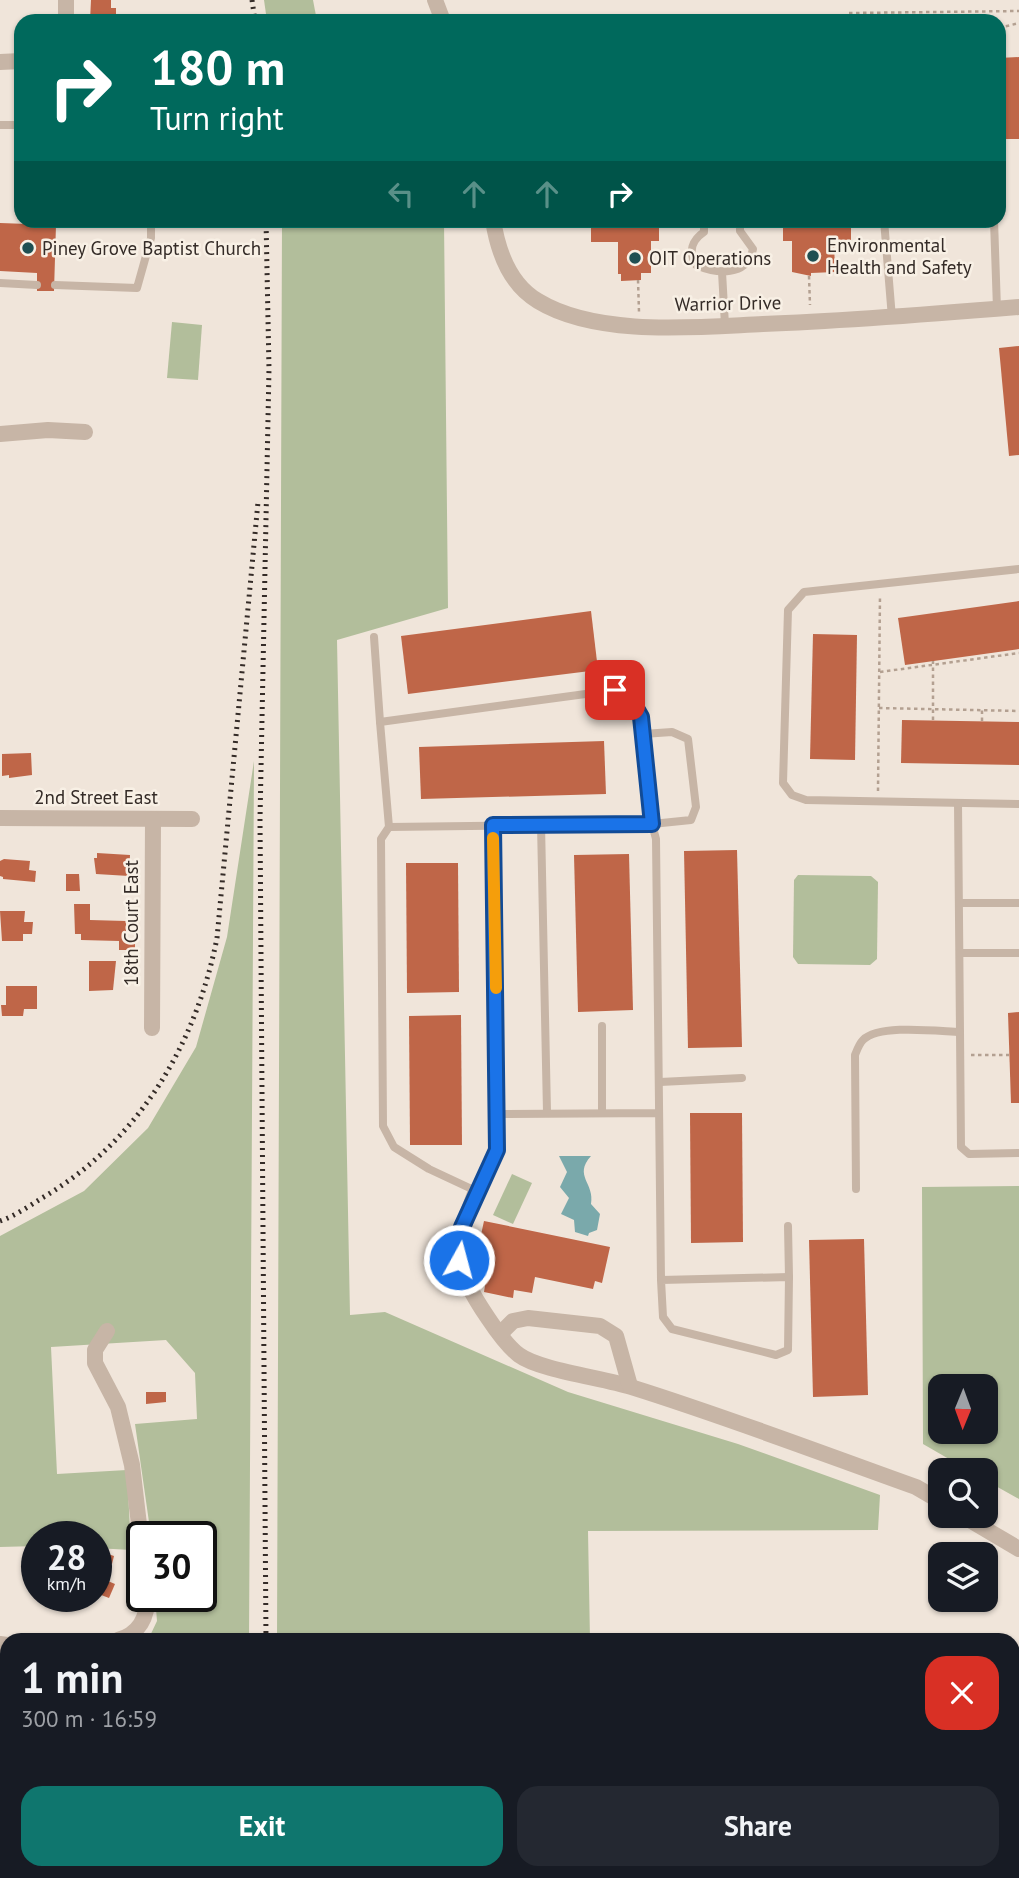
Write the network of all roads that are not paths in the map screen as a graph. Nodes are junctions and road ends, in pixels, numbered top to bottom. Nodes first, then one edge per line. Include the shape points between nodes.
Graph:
1 (151, 228) edge
2 (494, 228) edge
3 (704, 228) edge
4 (740, 228) edge
5 (885, 228) edge
6 (994, 228) edge
7 (722, 271) junction
8 (0, 283) edge
9 (37, 285) dead end
10 (55, 285) dead end
11 (1019, 307) edge
12 (997, 309) junction
13 (892, 318) junction
14 (725, 326) junction
15 (85, 432) dead end
16 (0, 434) edge
17 (1019, 569) edge
18 (374, 637) dead end
19 (380, 722) junction
20 (643, 734) junction
21 (958, 803) junction
22 (1019, 804) edge
23 (0, 818) edge
24 (153, 819) junction
25 (192, 819) dead end
26 (541, 824) junction
27 (652, 824) junction
28 (493, 825) junction
29 (389, 827) junction
30 (960, 903) junction
31 (1019, 903) edge
32 (960, 953) junction
33 (1019, 953) edge
34 (602, 1026) dead end
35 (152, 1028) dead end
36 (960, 1032) junction
37 (742, 1077) dead end
38 (660, 1082) junction
39 (547, 1112) junction
40 (603, 1112) junction
41 (659, 1113) junction
42 (498, 1114) junction
43 (1019, 1153) edge
44 (856, 1188) dead end
45 (477, 1191) junction
46 (788, 1226) dead end
47 (789, 1278) junction
48 (661, 1280) junction
49 (107, 1331) dead end
50 (500, 1334) junction
51 (629, 1387) junction
52 (928, 1494) edge
53 (139, 1521) edge
54 (983, 1528) edge
55 (1019, 1549) edge
56 (144, 1612) edge
57 (130, 1633) edge

1 - 10 lane via 136,288
2 - 14 street, Warrior Drive via 499,252 519,286 535,300 572,317 612,324
3 - 7 lane via 696,237 691,257 696,265
4 - 7 lane via 753,249 751,258 738,270
5 - 13 lane
6 - 12 lane
7 - 14 lane
8 - 9 lane
11 - 12 street, Warrior Drive
12 - 13 street, Warrior Drive
13 - 14 street, Warrior Drive
15 - 16 street
17 - 21 lane via 804,592 788,610 783,783 792,795 806,800
18 - 19 lane
19 - 20 lane via 615,690 627,693 641,717
19 - 29 lane
20 - 27 lane
20 - 27 lane via 672,732 688,739 696,807 691,820
21 - 22 lane
21 - 30 lane
23 - 24 street, 2nd Street East
24 - 25 street, 2nd Street East
24 - 35 street, 18th Court East
26 - 27 lane
26 - 28 lane
26 - 39 lane
27 - 38 lane via 656,839
28 - 29 lane
28 - 42 lane
29 - 45 lane via 381,839 383,1126 394,1147
30 - 31 lane
30 - 32 lane
32 - 33 lane
32 - 36 lane
34 - 40 lane
36 - 43 lane via 961,1147 969,1154
36 - 44 lane via 886,1031 861,1041 855,1055
37 - 38 lane
38 - 41 lane
39 - 40 lane
39 - 42 lane
40 - 41 lane
41 - 48 lane
42 - 45 lane via 497,1150
45 - 50 street via 462,1227 459,1260 469,1291
46 - 47 lane
47 - 48 lane
47 - 48 lane via 788,1350 776,1355 672,1329 663,1317
49 - 53 street via 95,1350 95,1363 118,1407
50 - 51 street via 519,1356
50 - 51 street via 513,1321 528,1318 600,1326 616,1336
51 - 52 street
54 - 55 street
56 - 57 street via 142,1624

